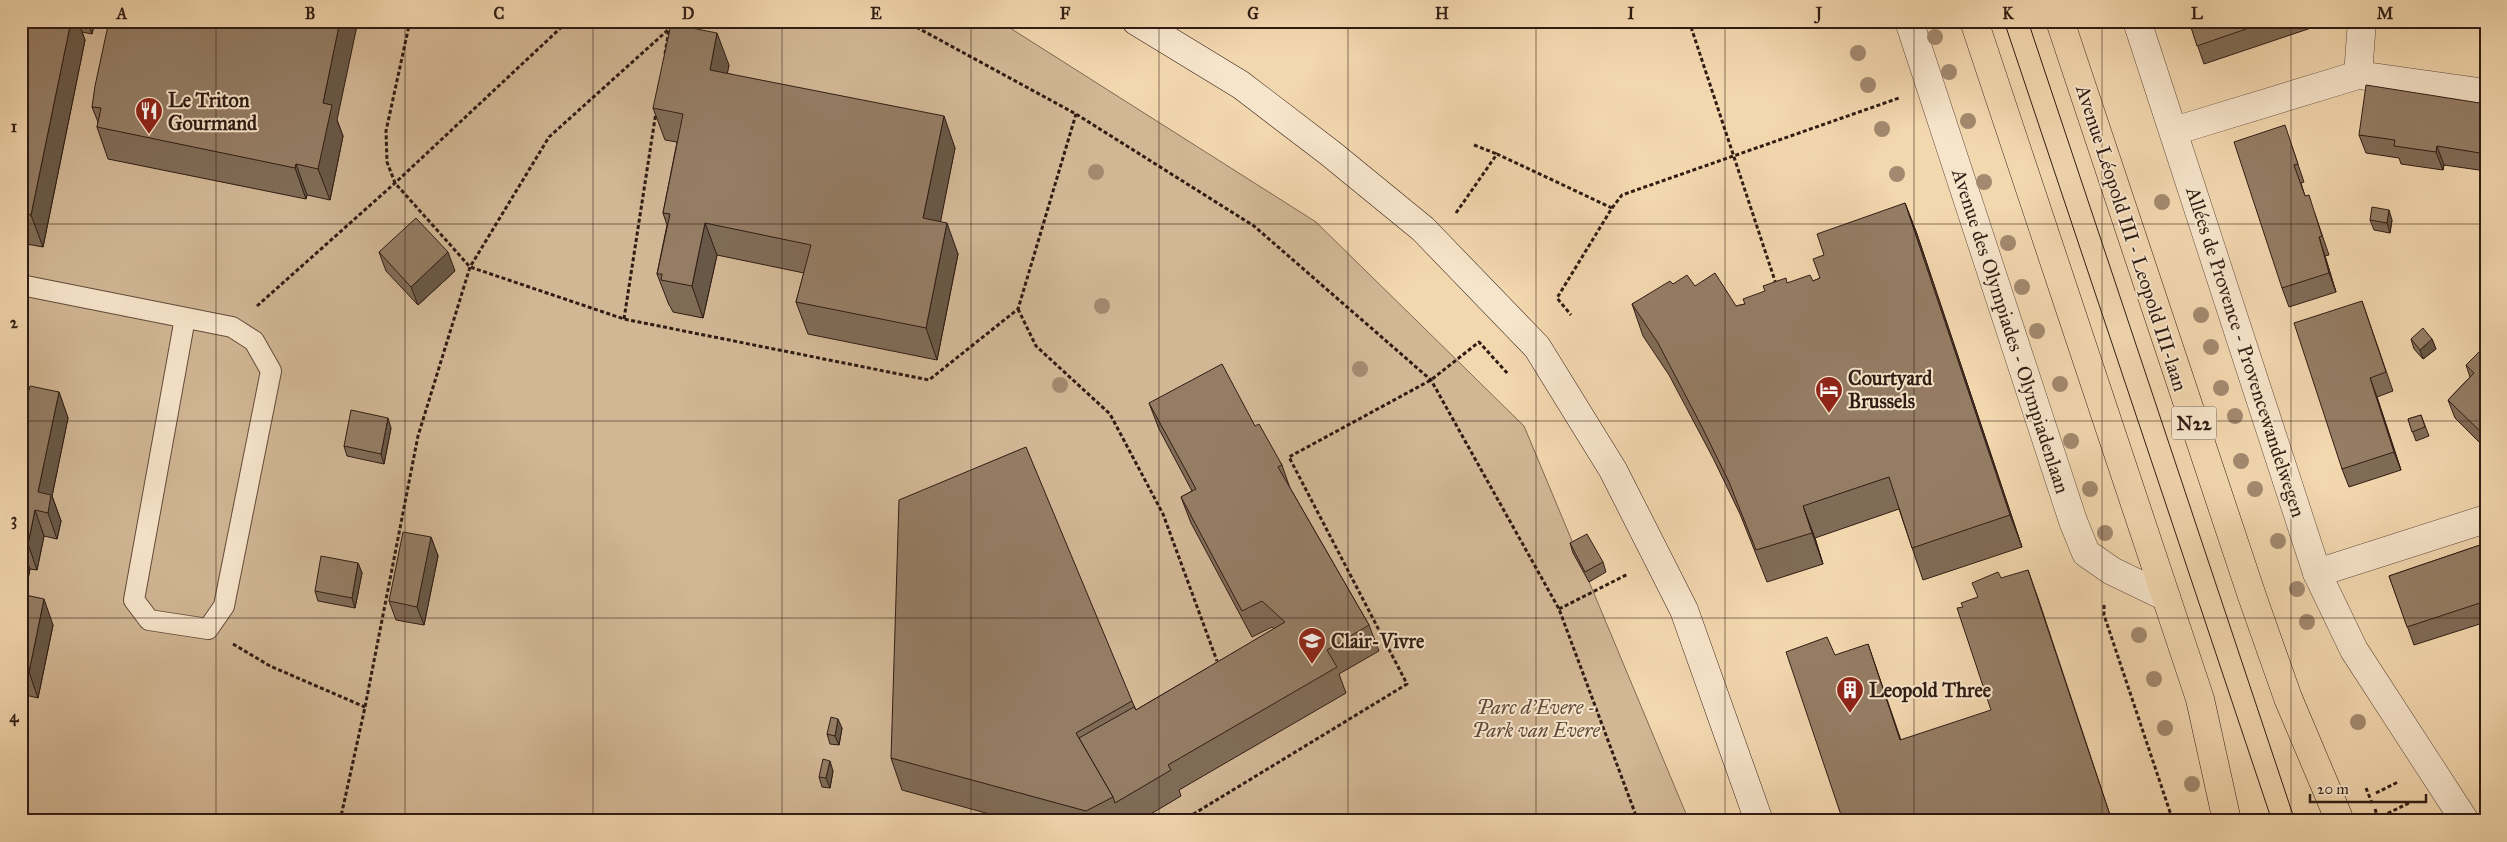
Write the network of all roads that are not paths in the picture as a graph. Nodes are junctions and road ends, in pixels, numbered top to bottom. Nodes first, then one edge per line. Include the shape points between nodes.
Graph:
1 (1136, 21) edge
2 (1909, 21) edge
3 (1974, 21) edge
4 (2060, 21) edge
5 (2138, 21) edge
6 (2362, 21) edge
7 (2358, 76) junction
8 (2486, 92) edge
9 (2174, 131) junction
10 (21, 285) edge
11 (185, 318) junction
12 (2486, 519) edge
13 (2317, 573) junction
14 (2166, 597) junction
15 (1759, 821) edge
16 (2227, 821) edge
17 (2340, 821) edge
18 (2465, 821) edge

1 - 15 street via 1241,85 1330,153 1436,242 1537,347 1613,470 1684,610
2 - 14 street, Avenue des Olympiades - Olympiadenlaan via 2086,553 2112,571
3 - 14 main road
4 - 17 main road, Avenue Léopold III - Leopold III-laan / N22 via 2252,596 2288,698
5 - 9 street, Allées de Provence - Provencewandelwegen
6 - 7 street
7 - 8 street
7 - 9 street
9 - 13 street, Allées de Provence - Provencewandelwegen
10 - 11 lane
11 - 11 lane via 134,600 149,620 208,629 224,606 271,371 254,341 232,327
12 - 13 street
13 - 18 street, Allées de Provence - Provencewandelwegen via 2354,650
14 - 16 main road via 2200,699

